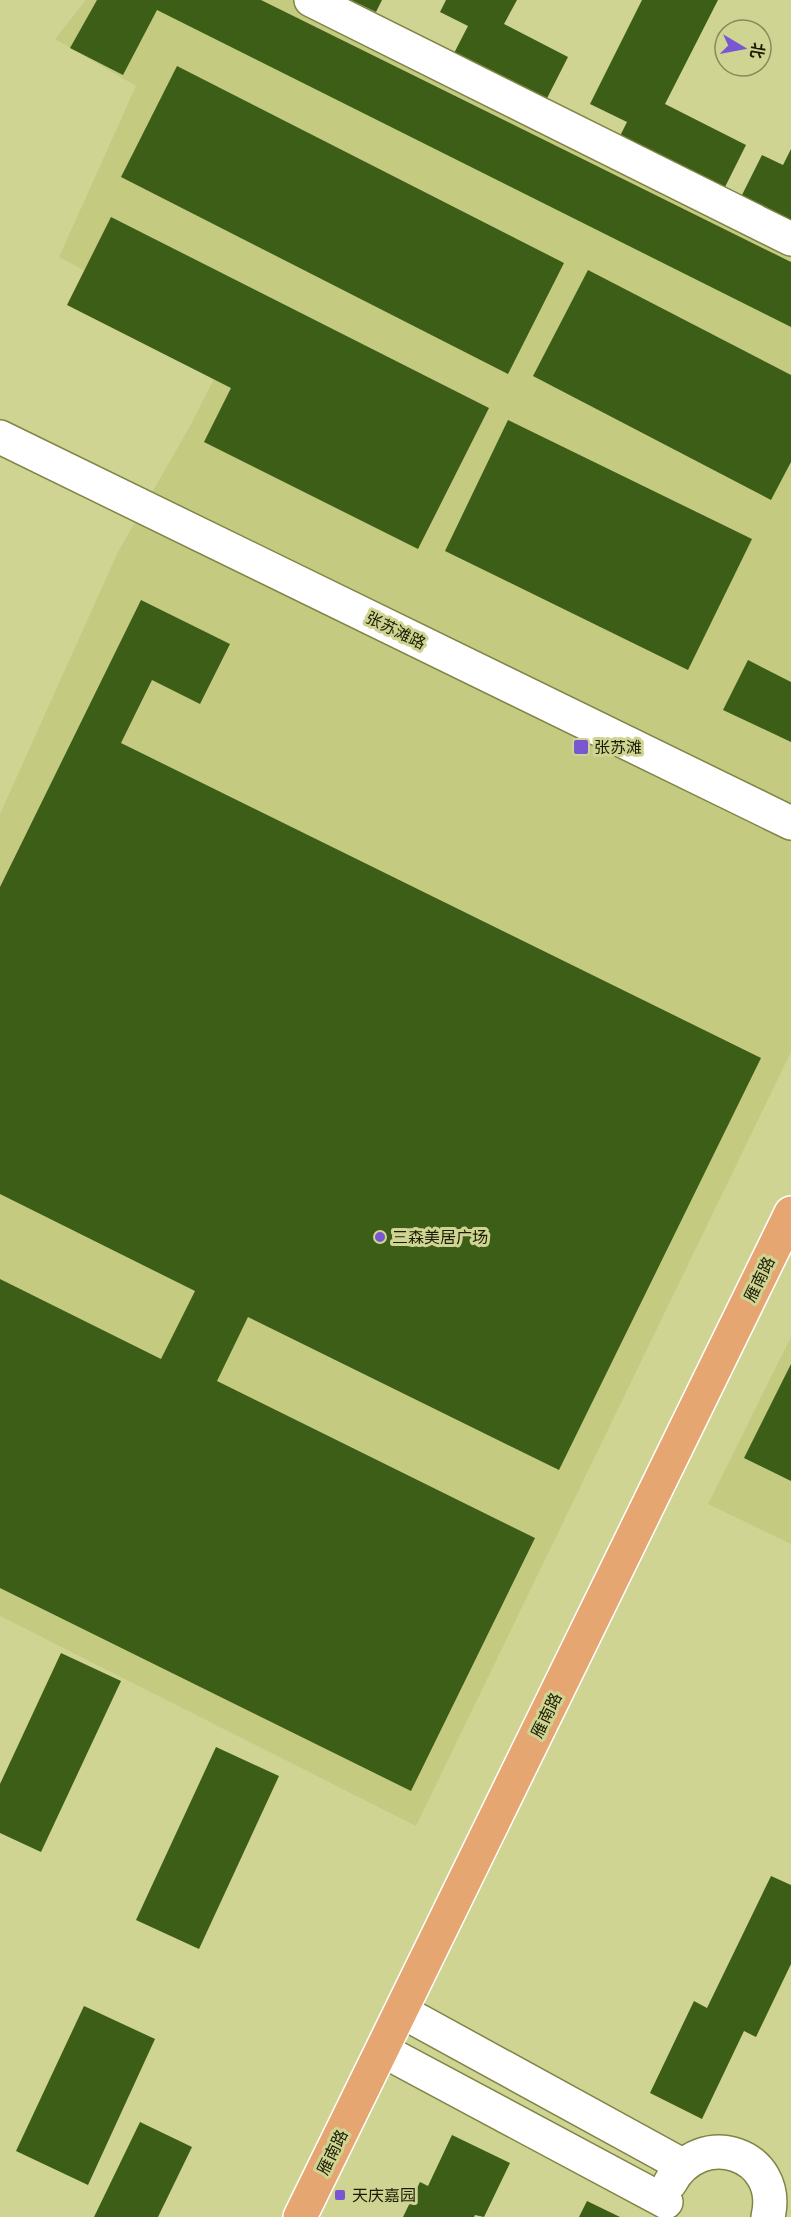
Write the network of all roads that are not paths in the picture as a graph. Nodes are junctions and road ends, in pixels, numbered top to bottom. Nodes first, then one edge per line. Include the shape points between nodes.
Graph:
1 (311, 0) edge
2 (791, 239) edge
3 (0, 436) edge
4 (791, 823) edge
5 (791, 1214) edge
6 (401, 2011) junction
7 (382, 2050) junction
8 (682, 2164) junction
9 (667, 2209) edge
10 (300, 2217) edge
11 (768, 2217) edge

1 - 2 street
3 - 4 street, 张苏滩路
5 - 6 main road, 雁南路
6 - 7 main road, 雁南路
6 - 8 street
7 - 9 street
7 - 10 main road, 雁南路
8 - 9 street via 670,2181
8 - 11 street via 700,2154 721,2151 741,2156 758,2168 768,2186

